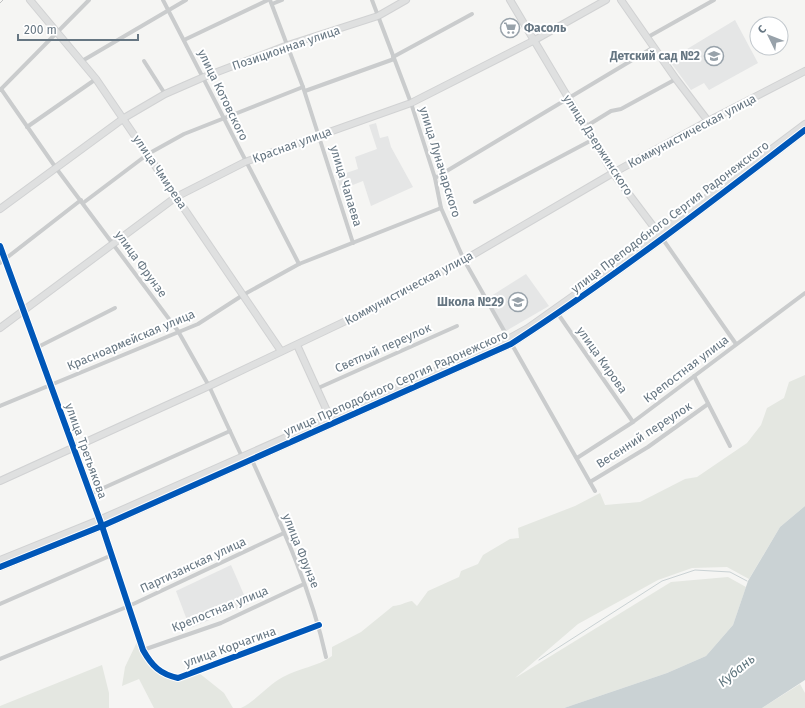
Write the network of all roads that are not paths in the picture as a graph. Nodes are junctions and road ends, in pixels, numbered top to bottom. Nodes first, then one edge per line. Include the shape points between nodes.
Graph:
1 (30, 0) edge
2 (89, 0) edge
3 (163, 0) edge
4 (186, 0) edge
5 (282, 0) edge
6 (372, 0) edge
7 (406, 0) edge
8 (510, 0) edge
9 (606, 0) edge
10 (621, 0) edge
11 (714, 0) edge
12 (270, 1) edge
13 (168, 10) junction
14 (472, 14) dead end
15 (378, 16) junction
16 (56, 32) junction
17 (648, 37) junction
18 (184, 40) junction
19 (533, 41) junction
20 (288, 46) junction
21 (654, 47) junction
22 (394, 58) junction
23 (82, 61) junction
24 (144, 61) dead end
25 (805, 71) edge
26 (204, 77) junction
27 (96, 79) junction
28 (676, 79) junction
29 (0, 89) edge
30 (304, 89) junction
31 (165, 94) junction
32 (568, 98) junction
33 (411, 104) junction
34 (222, 117) junction
35 (124, 118) junction
36 (708, 121) junction
37 (805, 124) edge
38 (27, 127) junction
39 (584, 127) junction
40 (805, 130) edge
41 (318, 134) junction
42 (592, 140) junction
43 (148, 154) junction
44 (245, 162) junction
45 (56, 168) junction
46 (613, 173) junction
47 (435, 178) junction
48 (176, 197) junction
49 (82, 201) junction
50 (475, 202) dead end
51 (442, 208) junction
52 (0, 209) edge
53 (661, 236) junction
54 (113, 242) junction
55 (353, 243) junction
56 (0, 246) edge
57 (5, 259) junction
58 (464, 260) junction
59 (0, 263) edge
60 (299, 264) junction
61 (805, 293) edge
62 (243, 295) junction
63 (115, 308) dead end
64 (556, 311) junction
65 (23, 313) junction
66 (457, 326) dead end
67 (0, 328) edge
68 (178, 331) junction
69 (510, 342) junction
70 (736, 344) junction
71 (297, 345) junction
72 (36, 348) junction
73 (281, 351) junction
74 (694, 376) junction
75 (50, 385) junction
76 (209, 386) junction
77 (316, 389) junction
78 (708, 404) junction
79 (0, 406) edge
80 (331, 421) junction
81 (633, 422) junction
82 (230, 431) junction
83 (730, 446) dead end
84 (74, 448) junction
85 (251, 457) junction
86 (577, 458) junction
87 (244, 460) junction
88 (0, 481) edge
89 (590, 482) junction
90 (595, 491) dead end
91 (90, 494) junction
92 (100, 523) junction
93 (284, 533) junction
94 (112, 555) junction
95 (0, 560) edge
96 (0, 567) edge
97 (304, 584) junction
98 (0, 604) edge
99 (129, 606) junction
100 (319, 626) junction
101 (143, 650) junction
102 (326, 658) dead end
103 (0, 659) edge
104 (151, 663) joint

1 - 16 street, улица Чмирева
2 - 16 street
3 - 13 street, улица Котовского
4 - 13 street
5 - 12 street
6 - 15 street, улица Луначарского
7 - 15 street, Позиционная улица
8 - 19 street, улица Дзержинского
9 - 19 street, Красная улица
10 - 17 street
11 - 17 street
12 - 18 street
12 - 20 street, улица Чапаева
13 - 18 street, улица Котовского
13 - 23 street
14 - 22 street
15 - 20 street, Позиционная улица
15 - 22 street, улица Луначарского
16 - 23 street, улица Чмирева
16 - 29 street
17 - 21 street
18 - 26 street, улица Котовского
19 - 32 street, улица Дзержинского
19 - 33 street, Красная улица
20 - 26 street, Позиционная улица
20 - 30 street, улица Чапаева
21 - 28 street
21 - 32 street
22 - 30 street
22 - 33 street, улица Луначарского
23 - 27 street, улица Чмирева
24 - 31 street
25 - 36 street, Коммунистическая улица
26 - 31 street, Позиционная улица
26 - 34 street, улица Котовского
27 - 35 street, улица Чмирева
27 - 38 street
28 - 36 street
28 - 39 street
29 - 38 street, улица Фрунзе
30 - 34 street
30 - 41 street, улица Чапаева
31 - 35 street, Позиционная улица
32 - 39 street, улица Дзержинского
32 - 47 street
33 - 41 street, Красная улица
33 - 47 street, улица Луначарского
34 - 43 street
34 - 44 street, улица Котовского
35 - 43 street, улица Чмирева
35 - 45 street, Позиционная улица
36 - 46 street, Коммунистическая улица
37 - 53 street, улица Преподобного Сергия Радонежского
38 - 45 street, улица Фрунзе
39 - 42 street, улица Дзержинского
40 - 53 street, улица Преподобного Сергия Радонежского
41 - 44 street, Красная улица
41 - 55 street, улица Чапаева
42 - 46 street, улица Дзержинского
42 - 50 street
43 - 48 street, улица Чмирева
43 - 49 street
44 - 48 street, Красная улица
44 - 60 street, улица Котовского
45 - 49 street, улица Фрунзе
45 - 52 street, Позиционная улица
46 - 53 street, улица Дзержинского
46 - 58 street, Коммунистическая улица
47 - 51 street, улица Луначарского
48 - 54 street, Красная улица
48 - 62 street, улица Чмирева
49 - 54 street, улица Фрунзе
49 - 57 street
51 - 55 street, Красноармейская улица
51 - 58 street, улица Луначарского
53 - 64 street, улица Преподобного Сергия Радонежского
53 - 70 street, улица Дзержинского
54 - 65 street, Красная улица
54 - 68 street, улица Фрунзе
55 - 60 street, Красноармейская улица
56 - 57 street, улица Третьякова
57 - 59 street
57 - 65 street, улица Третьякова
58 - 69 street, улица Луначарского
58 - 71 street, Коммунистическая улица
60 - 62 street, Красноармейская улица
61 - 70 street, Крепостная улица
62 - 68 street, Красноармейская улица via 198,324
62 - 73 street, улица Чмирева
63 - 72 street
64 - 69 street, улица Преподобного Сергия Радонежского
64 - 81 street, улица Кирова
65 - 67 street, Красная улица
65 - 72 street, улица Третьякова
66 - 77 street, Светлый переулок
68 - 75 street, Красноармейская улица
68 - 76 street, улица Фрунзе
69 - 80 street, улица Преподобного Сергия Радонежского
69 - 86 street, улица Луначарского
70 - 74 street, Крепостная улица
71 - 73 street, Коммунистическая улица
71 - 77 street
72 - 75 street, улица Третьякова
73 - 76 street, Коммунистическая улица
74 - 78 street
74 - 81 street, Крепостная улица
75 - 79 street, Красноармейская улица
75 - 84 street, улица Третьякова
76 - 82 street, улица Фрунзе
76 - 84 street, Коммунистическая улица
77 - 80 street
78 - 83 street
78 - 89 street, Весенний переулок via 648,448
80 - 85 street, улица Преподобного Сергия Радонежского
81 - 86 street, Крепостная улица
82 - 87 street, улица Фрунзе
82 - 91 street
84 - 88 street, Коммунистическая улица
84 - 91 street, улица Третьякова
85 - 87 street, улица Преподобного Сергия Радонежского
85 - 93 street, улица Фрунзе
86 - 89 street, улица Луначарского
87 - 92 street, улица Преподобного Сергия Радонежского
89 - 90 street, улица Луначарского
91 - 92 street, улица Третьякова
92 - 94 street, улица Третьякова
92 - 95 street, улица Преподобного Сергия Радонежского
92 - 96 street, улица Преподобного Сергия Радонежского
93 - 97 street, улица Фрунзе
93 - 99 street, Партизанская улица
94 - 98 street
94 - 99 street, улица Третьякова
97 - 100 street, улица Фрунзе
97 - 101 street, Крепостная улица via 221,623
99 - 101 street, улица Третьякова
99 - 103 street, Партизанская улица
100 - 102 street, улица Фрунзе
100 - 104 street, улица Корчагина via 178,678 166,675
101 - 104 street, улица Третьякова

